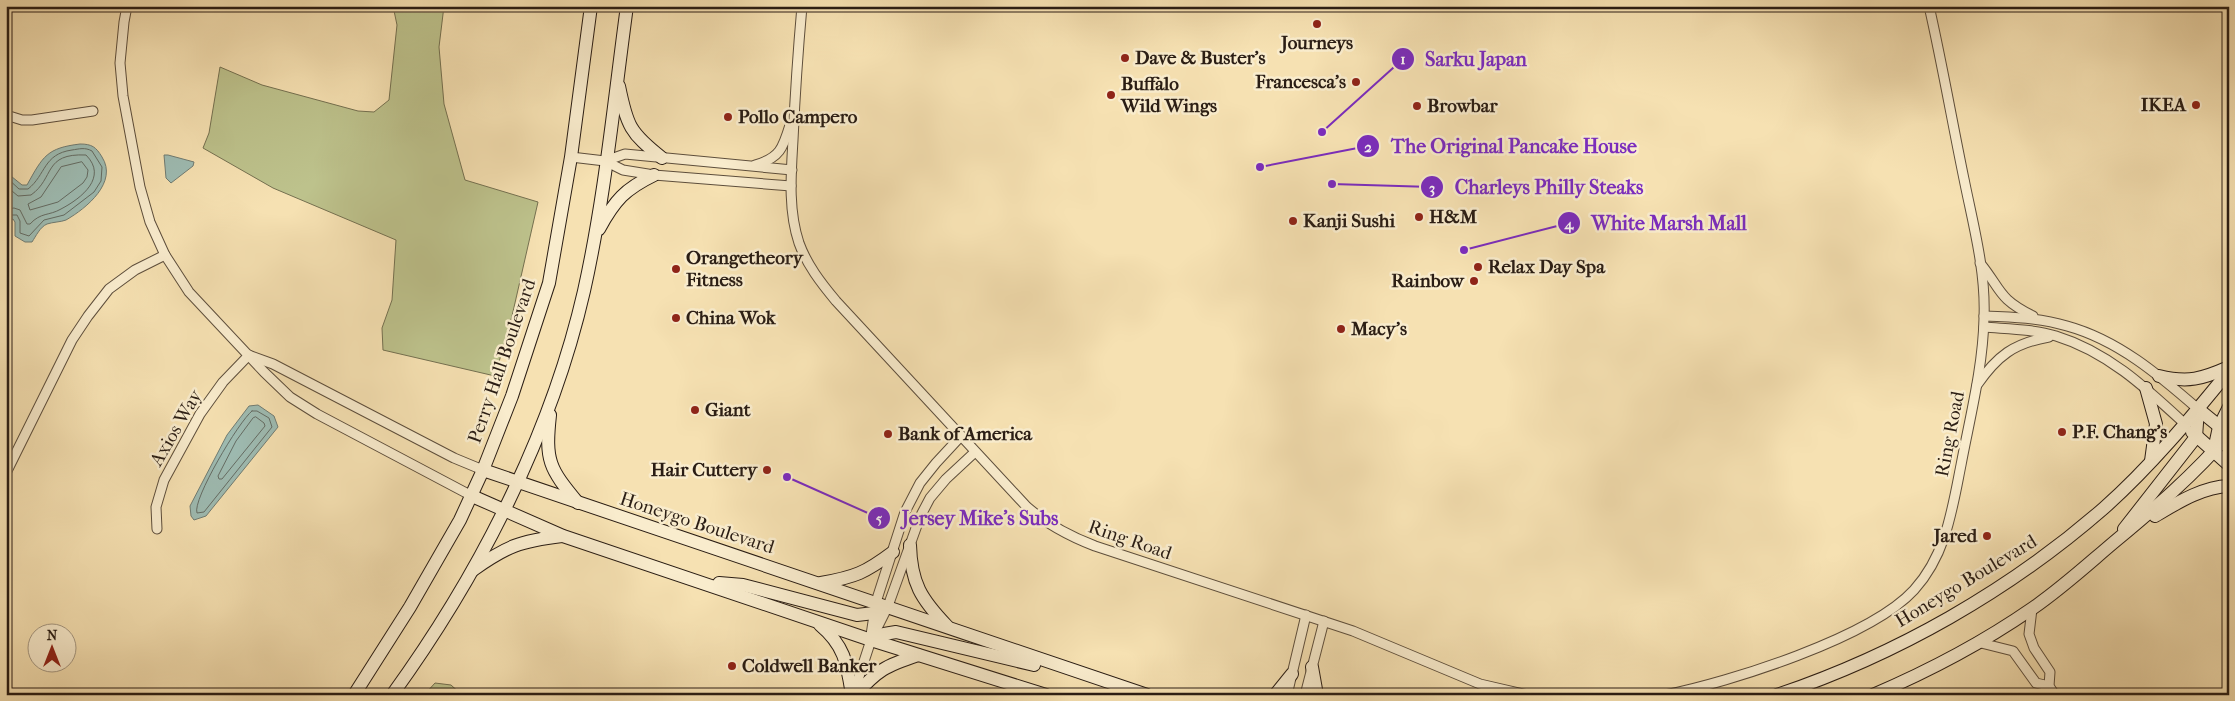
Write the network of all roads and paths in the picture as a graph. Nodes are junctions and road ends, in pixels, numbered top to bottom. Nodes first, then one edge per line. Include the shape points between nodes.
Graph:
1 (128, 6) edge
2 (591, 6) edge
3 (627, 6) edge
4 (802, 6) edge
5 (1930, 6) edge
6 (617, 78) junction
7 (93, 110) dead end
8 (794, 113) junction
9 (6, 114) edge
10 (571, 157) junction
11 (662, 158) junction
12 (605, 161) junction
13 (748, 167) junction
14 (792, 170) junction
15 (654, 175) junction
16 (791, 186) junction
17 (595, 235) junction
18 (165, 255) junction
19 (1980, 262) junction
20 (1984, 316) junction
21 (2040, 320) junction
22 (1984, 328) junction
23 (2055, 336) junction
24 (249, 355) junction
25 (2229, 369) edge
26 (2159, 376) junction
27 (1976, 387) junction
28 (2146, 388) junction
29 (552, 399) junction
30 (2229, 406) edge
31 (2198, 409) junction
32 (2185, 424) junction
33 (2226, 432) edge
34 (960, 436) junction
35 (2196, 437) junction
36 (975, 452) junction
37 (2214, 452) junction
38 (2151, 462) junction
39 (2229, 465) edge
40 (484, 470) junction
41 (6, 473) edge
42 (518, 483) junction
43 (2229, 486) edge
44 (472, 496) junction
45 (578, 503) junction
46 (504, 509) junction
47 (2133, 528) junction
48 (157, 529) dead end
49 (563, 536) junction
50 (2114, 543) junction
51 (910, 545) junction
52 (893, 552) junction
53 (471, 572) junction
54 (697, 581) junction
55 (819, 583) junction
56 (880, 607) junction
57 (2032, 609) junction
58 (1306, 615) junction
59 (815, 620) junction
60 (1324, 621) junction
61 (951, 630) junction
62 (871, 640) junction
63 (1978, 642) junction
64 (918, 655) junction
65 (1312, 666) junction
66 (1292, 674) junction
67 (1117, 685) junction
68 (2049, 686) junction
69 (354, 695) edge
70 (392, 695) edge
71 (853, 695) edge
72 (1046, 695) edge
73 (1147, 695) edge
74 (1274, 695) edge
75 (1287, 695) edge
76 (1305, 695) edge
77 (1317, 695) edge
78 (1528, 695) edge
79 (1665, 695) edge
80 (1776, 695) edge
81 (1873, 695) edge
82 (2055, 695) edge

1 - 18 street, Honeygo Boulevard via 120,63 123,96 140,187 150,222
2 - 10 main road, Perry Hall Boulevard
3 - 6 main road
4 - 8 street, Ring Road
5 - 19 street, Ring Road
6 - 11 main road via 630,128
6 - 12 main road
7 - 9 street via 32,120
8 - 13 street via 783,149 765,162
8 - 14 street, Ring Road
10 - 12 street
10 - 40 main road, Perry Hall Boulevard via 549,283
11 - 12 street via 624,154
11 - 13 street
12 - 15 street via 623,170
12 - 17 main road
13 - 14 street
14 - 16 street, Ring Road
15 - 16 street
15 - 17 main road via 620,195
16 - 34 street, Ring Road via 796,231 804,255 817,277
17 - 29 main road via 576,321
18 - 24 street, Honeygo Boulevard via 189,292
18 - 41 street via 135,270 109,289 88,316 72,340
19 - 20 street, Ring Road
19 - 21 street via 2004,298
20 - 21 street
20 - 22 street, Ring Road
21 - 26 street via 2068,326 2107,342
22 - 23 street via 2025,330
22 - 27 street, Ring Road
23 - 27 street via 2016,346 1989,367
23 - 28 street via 2103,356
24 - 40 street, Honeygo Boulevard
24 - 44 street, Honeygo Boulevard via 290,397
24 - 48 street, Axios Way via 223,382 200,414 164,480 156,508
25 - 26 main road via 2200,379
25 - 31 main road, Honeygo Boulevard
26 - 31 street
27 - 79 street, Ring Road via 1941,550 1926,576 1903,600 1874,621 1824,644 1753,670
28 - 32 street
28 - 38 main road via 2156,424
29 - 42 main road
29 - 45 main road via 548,441 551,465
30 - 33 main road
31 - 32 main road, Honeygo Boulevard
31 - 33 main road
31 - 35 main road
32 - 35 main road
32 - 38 main road, Honeygo Boulevard
33 - 37 main road
34 - 36 street, Ring Road
34 - 52 street via 920,483 905,512
35 - 37 main road
35 - 50 main road
36 - 51 street via 930,498
36 - 58 street, Ring Road via 1027,508 1066,535
37 - 39 main road
37 - 47 main road
38 - 80 main road, Honeygo Boulevard via 2074,534 1990,593 1872,658
40 - 42 main road, Honeygo Boulevard
40 - 44 main road, Perry Hall Boulevard
42 - 45 main road, Honeygo Boulevard
42 - 46 main road
43 - 47 main road via 2212,488 2190,497
44 - 46 main road, Honeygo Boulevard
44 - 69 main road, Perry Hall Boulevard via 410,606
45 - 55 main road, Honeygo Boulevard
46 - 49 main road, Honeygo Boulevard
46 - 53 main road
47 - 50 main road
49 - 53 main road via 514,545
49 - 54 main road, Honeygo Boulevard
50 - 57 main road
51 - 56 street
51 - 61 main road via 916,587
52 - 55 main road via 862,574
52 - 56 street
53 - 70 main road
54 - 56 main road via 742,585 857,615
54 - 59 main road, Honeygo Boulevard
55 - 56 main road, Honeygo Boulevard
56 - 61 main road, Honeygo Boulevard
56 - 62 street
56 - 62 street
57 - 63 main road
57 - 68 street via 2029,634 2050,672
58 - 60 street, Ring Road
58 - 66 street
59 - 62 main road, Honeygo Boulevard
59 - 71 main road via 840,645
60 - 65 street
60 - 78 street, Ring Road via 1464,678
61 - 67 main road, Honeygo Boulevard
62 - 64 main road, Honeygo Boulevard
62 - 67 main road via 896,632
62 - 71 street
63 - 68 street via 2013,651 2036,682
63 - 81 main road via 1921,674
64 - 71 main road via 875,674
64 - 72 main road, Honeygo Boulevard
65 - 76 street
65 - 77 main road
66 - 74 main road
66 - 75 street
67 - 73 main road, Honeygo Boulevard
68 - 82 street

